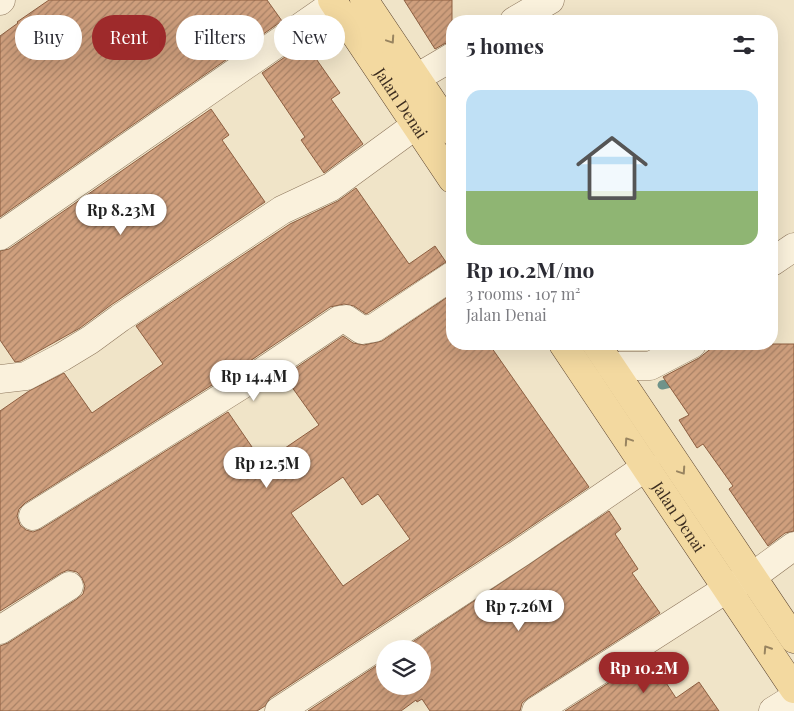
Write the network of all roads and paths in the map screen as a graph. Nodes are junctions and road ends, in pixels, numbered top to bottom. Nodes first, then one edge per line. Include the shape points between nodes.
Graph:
1 (364, 0) edge
2 (550, 0) edge
3 (334, 2) edge
4 (524, 15) edge
5 (446, 61) edge
6 (405, 85) junction
7 (416, 125) junction
8 (446, 125) edge
9 (446, 170) edge
10 (0, 236) edge
11 (794, 247) edge
12 (778, 258) edge
13 (446, 280) edge
14 (567, 350) edge
15 (681, 350) edge
16 (603, 355) edge
17 (0, 380) edge
18 (588, 380) junction
19 (646, 467) junction
20 (33, 516) dead end
21 (794, 546) edge
22 (753, 576) junction
23 (69, 586) dead end
24 (728, 588) junction
25 (0, 630) edge
26 (794, 639) edge
27 (794, 689) edge
28 (794, 698) edge
29 (279, 711) edge
30 (536, 711) edge
31 (773, 711) edge

1 -> 6 main road, Jalan Denai
2 - 4 street
3 - 6 main road, Jalan Denai
3 - 10 street
5 - 6 street
6 - 7 main road, Jalan Denai
6 - 8 main road, Jalan Denai
7 - 9 main road, Jalan Denai
7 - 17 street via 331,187 282,210 90,340 26,376
11 - 12 street
13 - 20 street via 374,328 362,330 346,319 339,320
14 - 18 main road, Jalan Denai
15 - 16 street via 650,366
16 - 18 main road
16 -> 22 main road, Jalan Denai
19 -> 18 main road, Jalan Denai
19 - 24 main road, Jalan Denai
19 - 29 street
21 - 22 street
22 - 24 street
22 - 26 main road, Jalan Denai
23 - 25 street
27 -> 24 main road, Jalan Denai
24 - 30 street
28 - 31 street

